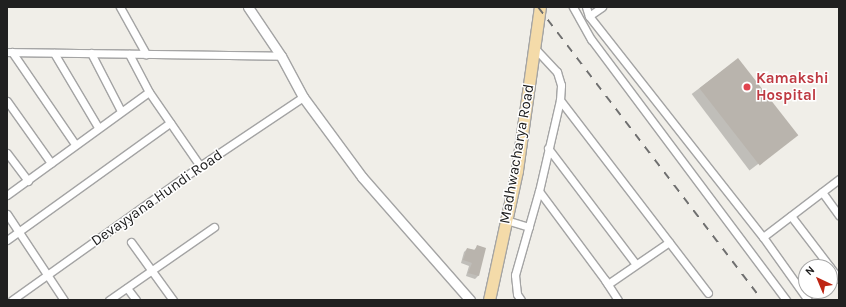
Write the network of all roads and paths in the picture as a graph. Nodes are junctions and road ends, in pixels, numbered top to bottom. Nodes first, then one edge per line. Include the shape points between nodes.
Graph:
1 (120, 7) edge
2 (248, 7) edge
3 (540, 7) edge
4 (573, 7) edge
5 (586, 7) edge
6 (602, 7) edge
7 (589, 16) junction
8 (535, 48) junction
9 (9, 52) edge
10 (54, 53) junction
11 (91, 53) junction
12 (129, 54) junction
13 (146, 54) junction
14 (281, 56) junction
15 (150, 92) junction
16 (304, 97) junction
17 (7, 100) edge
18 (560, 100) junction
19 (121, 111) junction
20 (170, 123) junction
21 (98, 127) junction
22 (75, 144) junction
23 (548, 148) junction
24 (7, 154) edge
25 (51, 163) junction
26 (200, 166) junction
27 (839, 179) edge
28 (28, 181) junction
29 (539, 191) junction
30 (822, 192) junction
31 (7, 195) edge
32 (7, 214) edge
33 (839, 215) edge
34 (791, 216) junction
35 (506, 220) junction
36 (214, 227) dead end
37 (528, 227) junction
38 (19, 230) junction
39 (763, 237) junction
40 (7, 240) edge
41 (131, 242) dead end
42 (669, 242) junction
43 (824, 259) edge
44 (635, 263) junction
45 (152, 271) junction
46 (47, 275) junction
47 (605, 280) junction
48 (127, 288) junction
49 (708, 293) dead end
50 (12, 300) edge
51 (64, 300) edge
52 (109, 300) edge
53 (136, 300) edge
54 (173, 300) edge
55 (470, 300) edge
56 (489, 300) edge
57 (521, 300) edge
58 (618, 300) edge
59 (786, 300) edge
60 (808, 300) edge

1 - 13 street
2 - 14 street
3 - 8 main road, Madhwacharya Road
4 - 59 street via 592,39
5 - 7 street
6 - 7 street
7 - 39 street
8 - 18 street via 557,72 561,85
8 - 35 main road, Madhwacharya Road via 517,170
9 - 10 street
9 - 22 street
10 - 11 street
10 - 21 street
11 - 12 street
11 - 19 street
12 - 13 street
12 - 15 street
13 - 14 street
14 - 16 street
15 - 19 street
15 - 20 street
16 - 26 street, Devayyana Hundi Road
16 - 55 street via 362,177
17 - 25 street
18 - 23 street
18 - 42 street
19 - 21 street
20 - 26 street
20 - 38 street
21 - 22 street
22 - 25 street
23 - 29 street
23 - 44 street
24 - 28 street
25 - 28 street
26 - 46 street, Devayyana Hundi Road
27 - 30 street
28 - 31 street
29 - 37 street
29 - 47 street
30 - 33 street
30 - 34 street
32 - 38 street
34 - 39 street
34 - 43 street
35 - 37 street
35 - 56 main road, Madhwacharya Road
36 - 45 street
37 - 57 street via 515,274 517,294
38 - 40 street
38 - 46 street
39 - 60 street
41 - 45 street
42 - 44 street
42 - 49 street
44 - 47 street via 608,284
45 - 48 street
45 - 54 street
46 - 50 street, Devayyana Hundi Road
46 - 51 street
47 - 58 street
48 - 52 street
48 - 53 street

